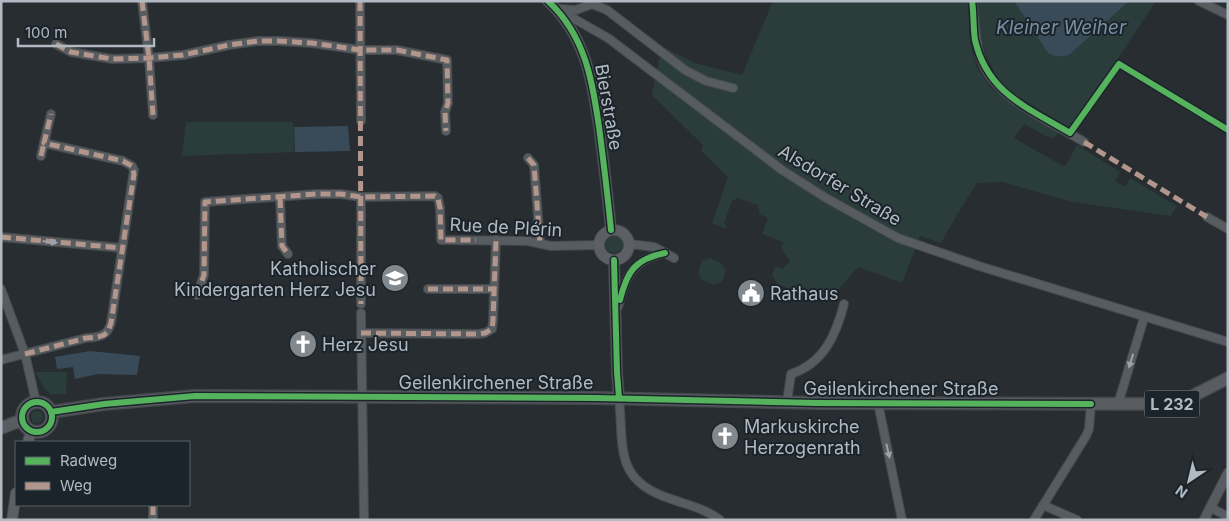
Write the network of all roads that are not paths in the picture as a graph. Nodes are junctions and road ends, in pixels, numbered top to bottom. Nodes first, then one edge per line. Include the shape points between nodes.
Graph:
1 (142, 1) edge
2 (360, 1) edge
3 (972, 1) edge
4 (1199, 1) edge
5 (552, 5) edge
6 (1228, 14) edge
7 (56, 44) dead end
8 (360, 50) junction
9 (149, 58) junction
10 (733, 88) dead end
11 (51, 114) dead end
12 (153, 115) dead end
13 (361, 121) dead end
14 (446, 131) dead end
15 (1084, 142) dead end
16 (44, 143) junction
17 (41, 156) dead end
18 (528, 158) dead end
19 (361, 197) junction
20 (280, 198) junction
21 (1207, 217) dead end
22 (1228, 229) edge
23 (611, 230) junction
24 (1, 238) edge
25 (496, 240) junction
26 (540, 243) junction
27 (630, 244) junction
28 (599, 245) junction
29 (122, 248) junction
30 (665, 253) junction
31 (288, 254) dead end
32 (674, 258) dead end
33 (614, 260) junction
34 (1, 289) edge
35 (428, 289) dead end
36 (493, 289) junction
37 (197, 295) dead end
38 (844, 304) dead end
39 (616, 314) junction
40 (1144, 318) junction
41 (361, 333) junction
42 (1228, 342) edge
43 (25, 354) junction
44 (1, 360) edge
45 (1228, 378) edge
46 (361, 397) junction
47 (619, 398) junction
48 (36, 402) junction
49 (787, 402) junction
50 (878, 403) junction
51 (1091, 404) junction
52 (1118, 404) junction
53 (51, 412) junction
54 (22, 420) junction
55 (1, 428) edge
56 (30, 437) edge
57 (1228, 473) edge
58 (15, 500) edge
59 (1043, 505) junction
60 (153, 506) edge
61 (1210, 507) junction
62 (1228, 517) edge
63 (12, 520) edge
64 (153, 520) edge
65 (364, 520) edge
66 (720, 520) edge
67 (902, 520) edge
68 (1034, 520) edge
69 (1077, 520) edge
70 (1204, 520) edge

1 - 9 street
2 - 8 street
3 - 15 street via 979,55 993,80 1011,97
4 - 6 street
5 - 10 street via 576,10 592,4 606,10 685,70 706,81
5 - 23 main road, Bierstraße via 573,32 586,58 593,84
5 - 40 street, Alsdorfer Straße via 608,38 782,170 878,228 970,263
7 - 9 street via 72,52 92,56
8 - 9 street via 312,43 258,41
8 - 13 street
8 - 14 street via 397,50 448,60
9 - 12 street
11 - 16 street
16 - 17 street
16 - 29 street via 123,161 132,166 132,191
18 - 26 street via 534,164
19 - 20 street via 317,194
19 - 25 street, Rue de Plérin via 434,196 440,203 441,240
19 - 41 street
20 - 31 street via 282,246
20 - 37 street via 205,202 204,275
21 - 22 street
23 - 27 main road via 622,231
23 - 28 main road via 603,235
24 -> 29 street
25 - 26 street, Rue de Plérin
25 - 36 street
26 - 28 street, Rue de Plérin via 551,246
27 - 30 street via 654,247
27 - 33 main road via 627,254
28 - 33 main road via 601,254
29 - 43 street via 108,331 98,337
30 - 32 street
30 - 39 street via 647,258 632,269
33 - 39 main road
34 - 43 street
35 - 36 street
36 - 41 street via 492,329 485,333
38 - 49 street, Geilenkirchener Straße via 837,329 826,350 816,360 791,374
39 - 47 main road
40 - 42 street, Alsdorfer Straße
40 -> 52 street
41 - 46 street
43 - 44 street
43 - 48 street
45 - 52 main road, Geilenkirchener Straße / L 232 via 1175,404
46 - 47 main road, Geilenkirchener Straße / L 232
46 - 53 main road, Geilenkirchener Straße / L 232 via 176,397
46 - 65 street
47 - 49 main road, Geilenkirchener Straße / L 232
47 - 66 street via 626,464 634,478 647,490 702,509
48 - 53 main road via 45,404
48 - 54 main road via 26,406
49 - 50 main road, Geilenkirchener Straße / L 232
50 - 51 main road, Geilenkirchener Straße / L 232
50 -> 67 street
51 - 52 main road, Geilenkirchener Straße / L 232
51 - 59 street via 1086,436
53 - 56 main road via 52,422 46,430
54 - 55 main road
54 - 56 main road
57 - 61 street
58 - 63 main road
59 - 68 street
59 - 69 street
60 - 64 street
61 - 62 street
61 - 70 street

